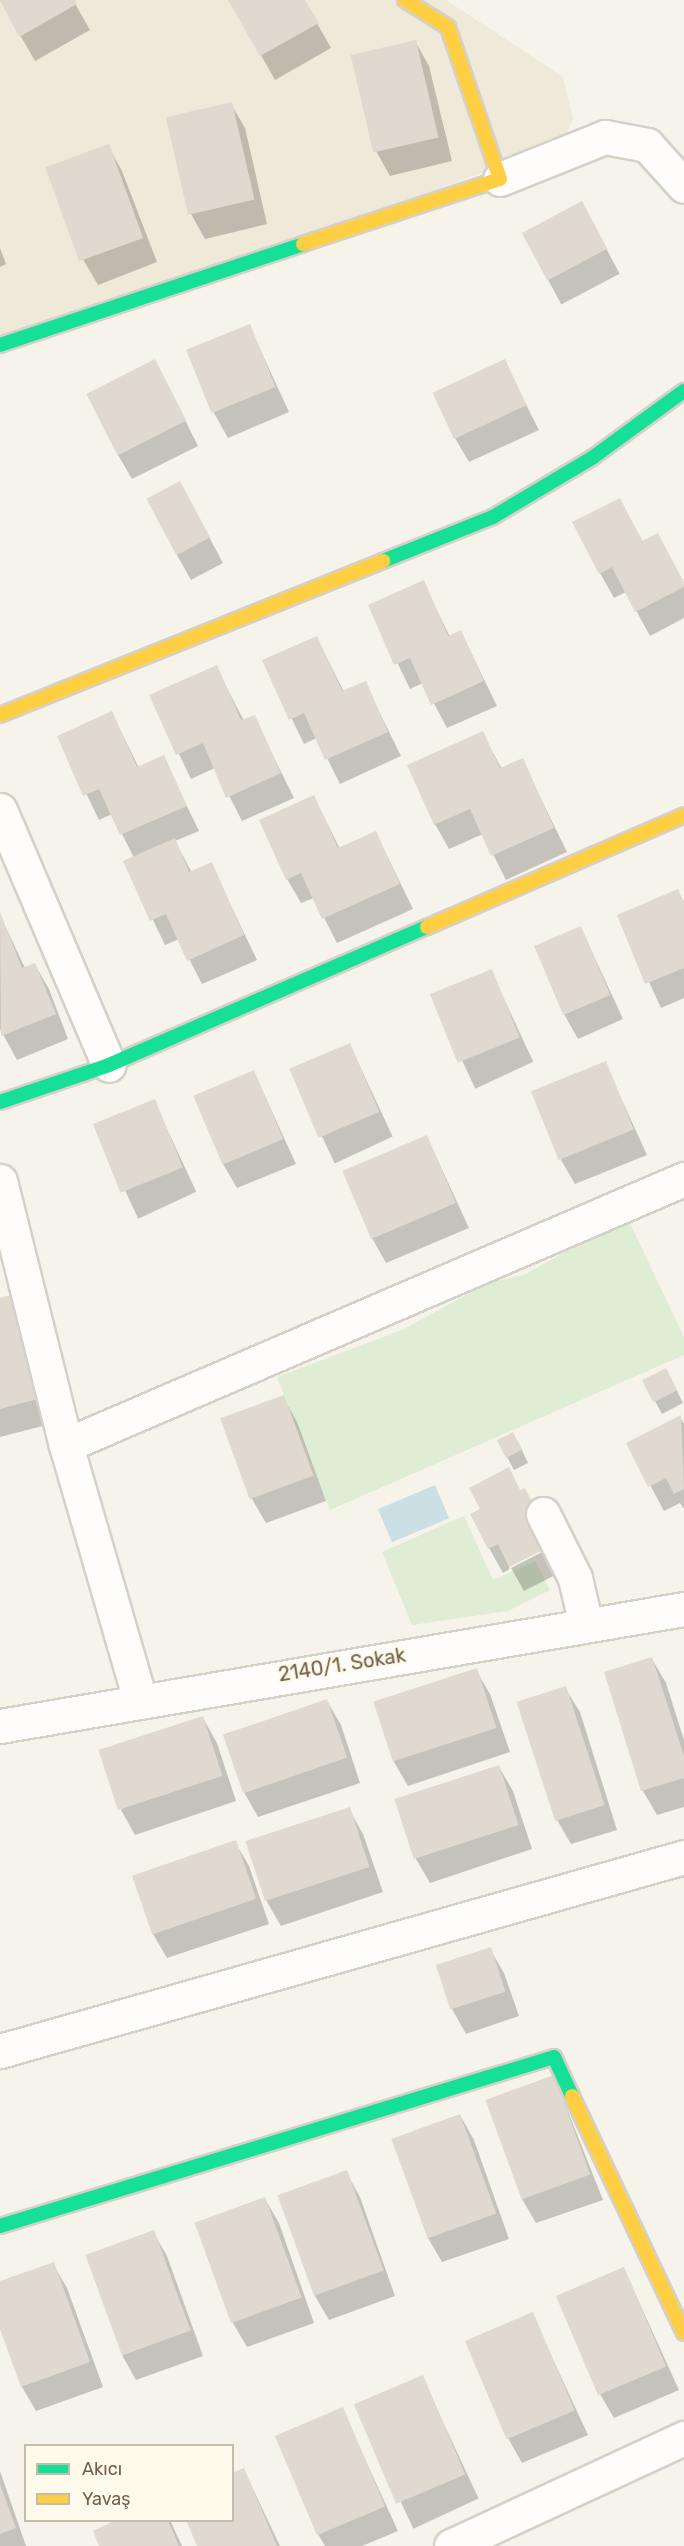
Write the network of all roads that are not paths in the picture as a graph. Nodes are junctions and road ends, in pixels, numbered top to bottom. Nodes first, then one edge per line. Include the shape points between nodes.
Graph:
1 (405, 0) edge
2 (500, 179) junction
3 (684, 186) edge
4 (0, 345) edge
5 (684, 391) edge
6 (0, 716) edge
7 (0, 810) edge
8 (684, 814) edge
9 (109, 1065) junction
10 (0, 1102) edge
11 (684, 1179) edge
12 (0, 1181) edge
13 (66, 1445) junction
14 (543, 1514) dead end
15 (684, 1609) edge
16 (586, 1625) junction
17 (140, 1699) junction
18 (0, 1725) edge
19 (684, 1857) edge
20 (0, 2051) edge
21 (0, 2226) edge
22 (684, 2333) edge
23 (684, 2438) edge
24 (451, 2546) edge

1 - 2 street via 448,27
2 - 3 street via 605,137 647,145
2 - 4 street
5 - 6 street via 592,458 493,517
7 - 9 street
8 - 9 street
9 - 10 street
11 - 13 street
12 - 13 street
13 - 17 street
14 - 16 street via 575,1578
15 - 16 street, 2140/1. Sokak
16 - 17 street, 2140/1. Sokak
17 - 18 street, 2140/1. Sokak
19 - 20 street
21 - 22 street via 554,2057
23 - 24 street

